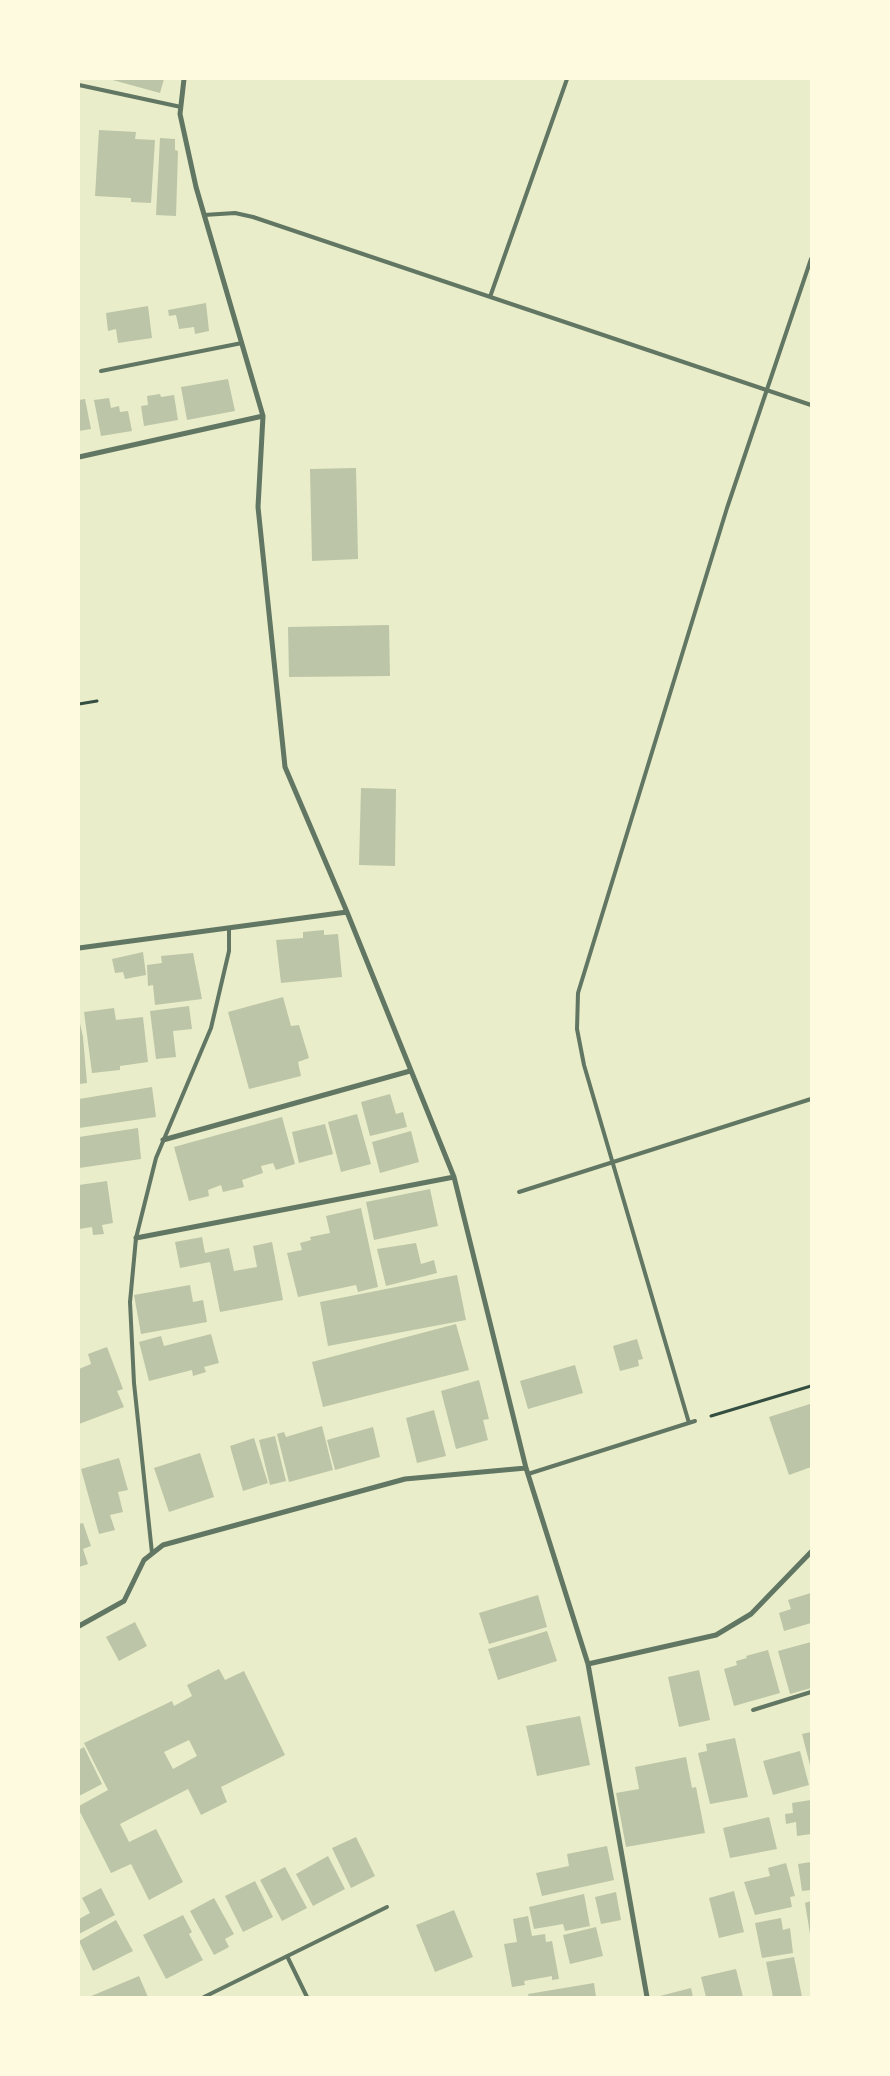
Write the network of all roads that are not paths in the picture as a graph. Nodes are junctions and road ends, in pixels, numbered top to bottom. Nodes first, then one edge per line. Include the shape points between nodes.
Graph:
1 (184, 79) edge
2 (567, 79) edge
3 (79, 85) edge
4 (181, 107) junction
5 (204, 215) junction
6 (811, 259) edge
7 (490, 297) junction
8 (242, 343) junction
9 (101, 371) dead end
10 (767, 390) junction
11 (811, 406) edge
12 (263, 416) junction
13 (79, 457) edge
14 (347, 912) junction
15 (229, 928) junction
16 (79, 948) edge
17 (410, 1071) junction
18 (811, 1099) edge
19 (163, 1140) junction
20 (614, 1161) junction
21 (454, 1177) junction
22 (519, 1192) dead end
23 (136, 1238) junction
24 (695, 1421) road end
25 (690, 1423) junction
26 (526, 1468) junction
27 (528, 1474) junction
28 (811, 1552) edge
29 (152, 1553) junction
30 (79, 1626) edge
31 (588, 1664) junction
32 (811, 1692) edge
33 (753, 1710) dead end
34 (387, 1907) dead end
35 (287, 1956) junction
36 (204, 1997) edge
37 (307, 1997) edge
38 (646, 1997) edge

1 - 4 street
2 - 7 lane
3 - 4 lane
4 - 5 street
5 - 7 lane via 235,213 253,217
5 - 8 street
6 - 10 lane
7 - 10 lane
8 - 9 lane
8 - 12 street
10 - 11 lane
10 - 20 lane via 578,993 578,1029 584,1065
12 - 13 street
12 - 14 street via 258,507 285,767
14 - 15 street
14 - 17 street
15 - 16 street
15 - 19 lane via 229,951 211,1028
17 - 19 street
17 - 21 street
18 - 20 lane
19 - 23 lane
20 - 22 lane
20 - 25 lane
21 - 23 street
21 - 26 street
23 - 29 lane via 130,1302 134,1383
24 - 25 lane
25 - 27 lane
26 - 27 street
26 - 29 street via 405,1479 163,1545
27 - 31 street
28 - 31 street via 751,1614 716,1635
29 - 30 street via 144,1560 124,1601
31 - 38 street
32 - 33 lane
34 - 35 lane
35 - 36 lane
35 - 37 lane

